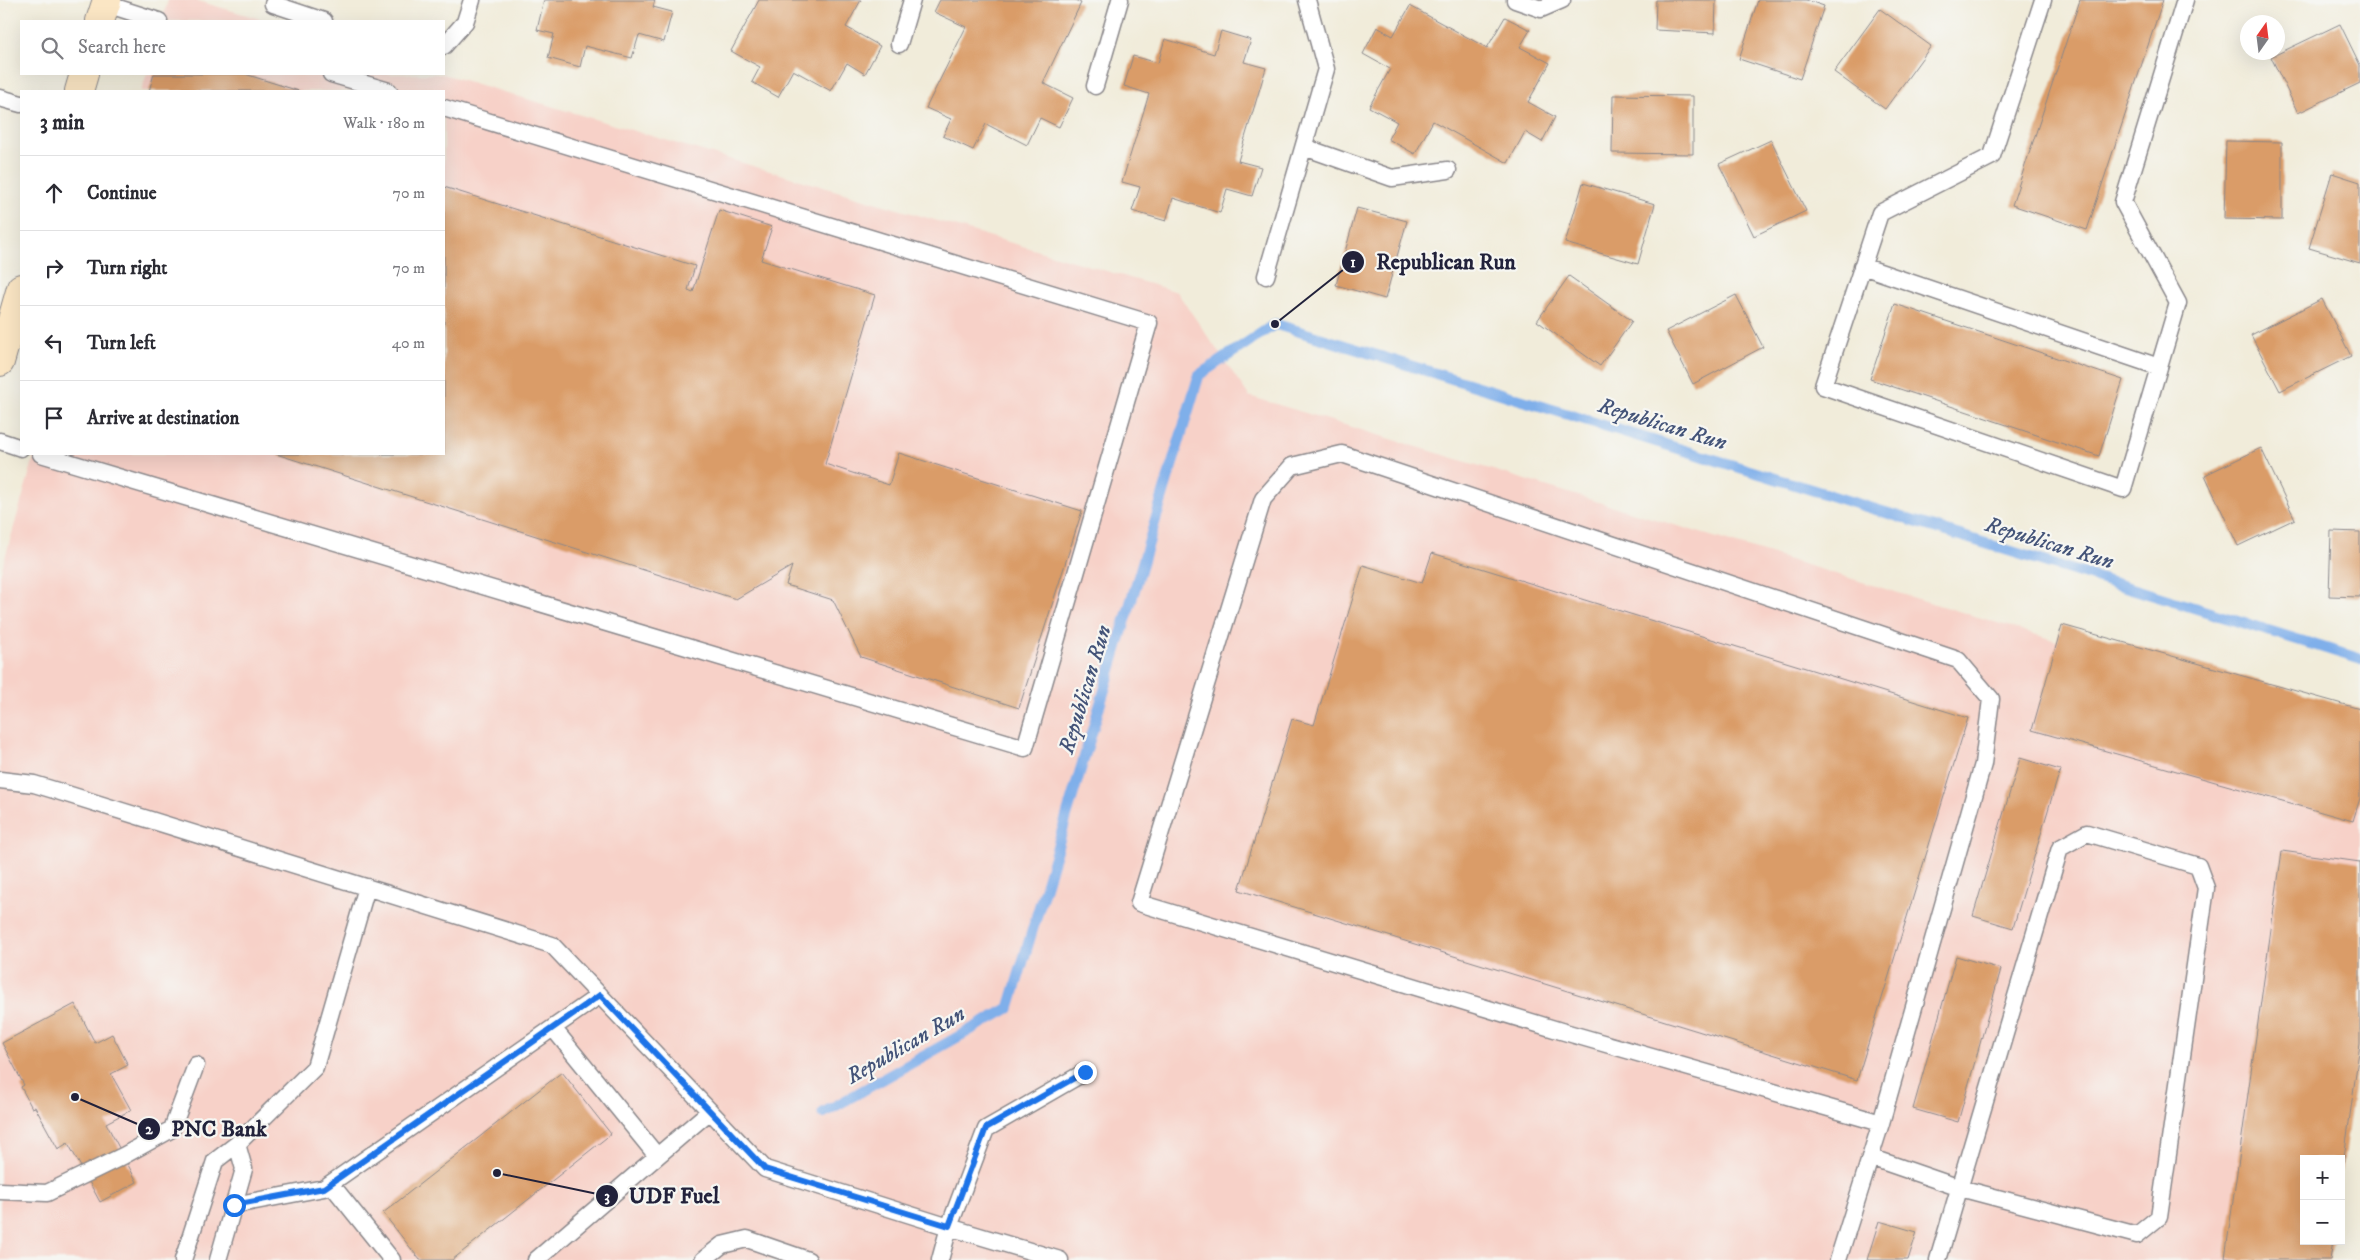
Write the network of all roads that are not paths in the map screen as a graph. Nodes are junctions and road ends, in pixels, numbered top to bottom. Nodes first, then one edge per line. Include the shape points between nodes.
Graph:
1 (472, 0) edge
2 (912, 0) edge
3 (1120, 0) edge
4 (1306, 0) edge
5 (1515, 0) edge
6 (1562, 0) edge
7 (2043, 0) edge
8 (2185, 0) edge
9 (273, 4) dead end
10 (104, 9) edge
11 (154, 20) edge
12 (321, 20) edge
13 (899, 44) dead end
14 (445, 45) edge
15 (84, 75) edge
16 (334, 75) edge
17 (1095, 86) dead end
18 (79, 90) edge
19 (386, 90) edge
20 (0, 98) edge
21 (20, 104) edge
22 (445, 108) edge
23 (1304, 147) junction
24 (1448, 170) dead end
25 (1862, 266) junction
26 (1266, 276) dead end
27 (20, 292) edge
28 (0, 362) edge
29 (2159, 367) junction
30 (0, 441) edge
31 (20, 448) edge
32 (44, 455) edge
33 (0, 780) edge
34 (367, 887) junction
35 (600, 995) junction
36 (553, 1028) junction
37 (196, 1065) dead end
38 (1085, 1072) dead end
39 (710, 1111) junction
40 (1881, 1123) junction
41 (237, 1144) junction
42 (657, 1156) junction
43 (1870, 1157) junction
44 (331, 1184) junction
45 (1960, 1188) junction
46 (0, 1191) edge
47 (234, 1205) junction
48 (949, 1226) junction
49 (183, 1260) edge
50 (218, 1260) edge
51 (392, 1260) edge
52 (536, 1260) edge
53 (703, 1260) edge
54 (808, 1260) edge
55 (940, 1260) edge
56 (1060, 1260) edge
57 (1838, 1260) edge
58 (1938, 1260) edge

1 - 14 lane via 465,22
2 - 13 lane
3 - 17 lane
4 - 23 lane via 1326,69
5 - 6 lane via 1540,9
7 - 25 lane via 1992,156 1880,213
8 - 29 lane via 2123,202 2178,303
9 - 12 lane
10 - 11 lane
15 - 18 street
16 - 19 lane
20 - 21 lane
22 - 32 lane via 1149,323 1025,748
23 - 24 lane via 1392,178
23 - 26 lane
25 - 29 lane
25 - 29 lane via 1823,386 2124,489
27 - 28 street
30 - 31 lane
33 - 34 lane via 34,784
34 - 35 lane via 552,945
34 - 41 lane via 315,1067
35 - 36 lane
35 - 39 lane
36 - 42 lane
36 - 44 lane
37 - 46 lane via 172,1129 46,1193
38 - 48 lane via 986,1128
39 - 42 lane
39 - 48 lane via 765,1169
40 - 40 lane via 1561,1031 1139,903 1263,499 1292,466 1342,454 1958,660 1991,699 1983,764
40 - 43 lane
41 - 47 lane via 244,1169
41 - 49 lane via 215,1161
42 - 52 lane
43 - 45 lane
43 - 57 lane
44 - 47 lane
44 - 51 lane
45 - 45 lane via 2138,1235 2159,1218 2206,888 2198,866 2087,833 2060,848
45 - 58 lane
47 - 50 lane
48 - 55 lane
48 - 56 lane
53 - 54 lane via 722,1245 747,1239

